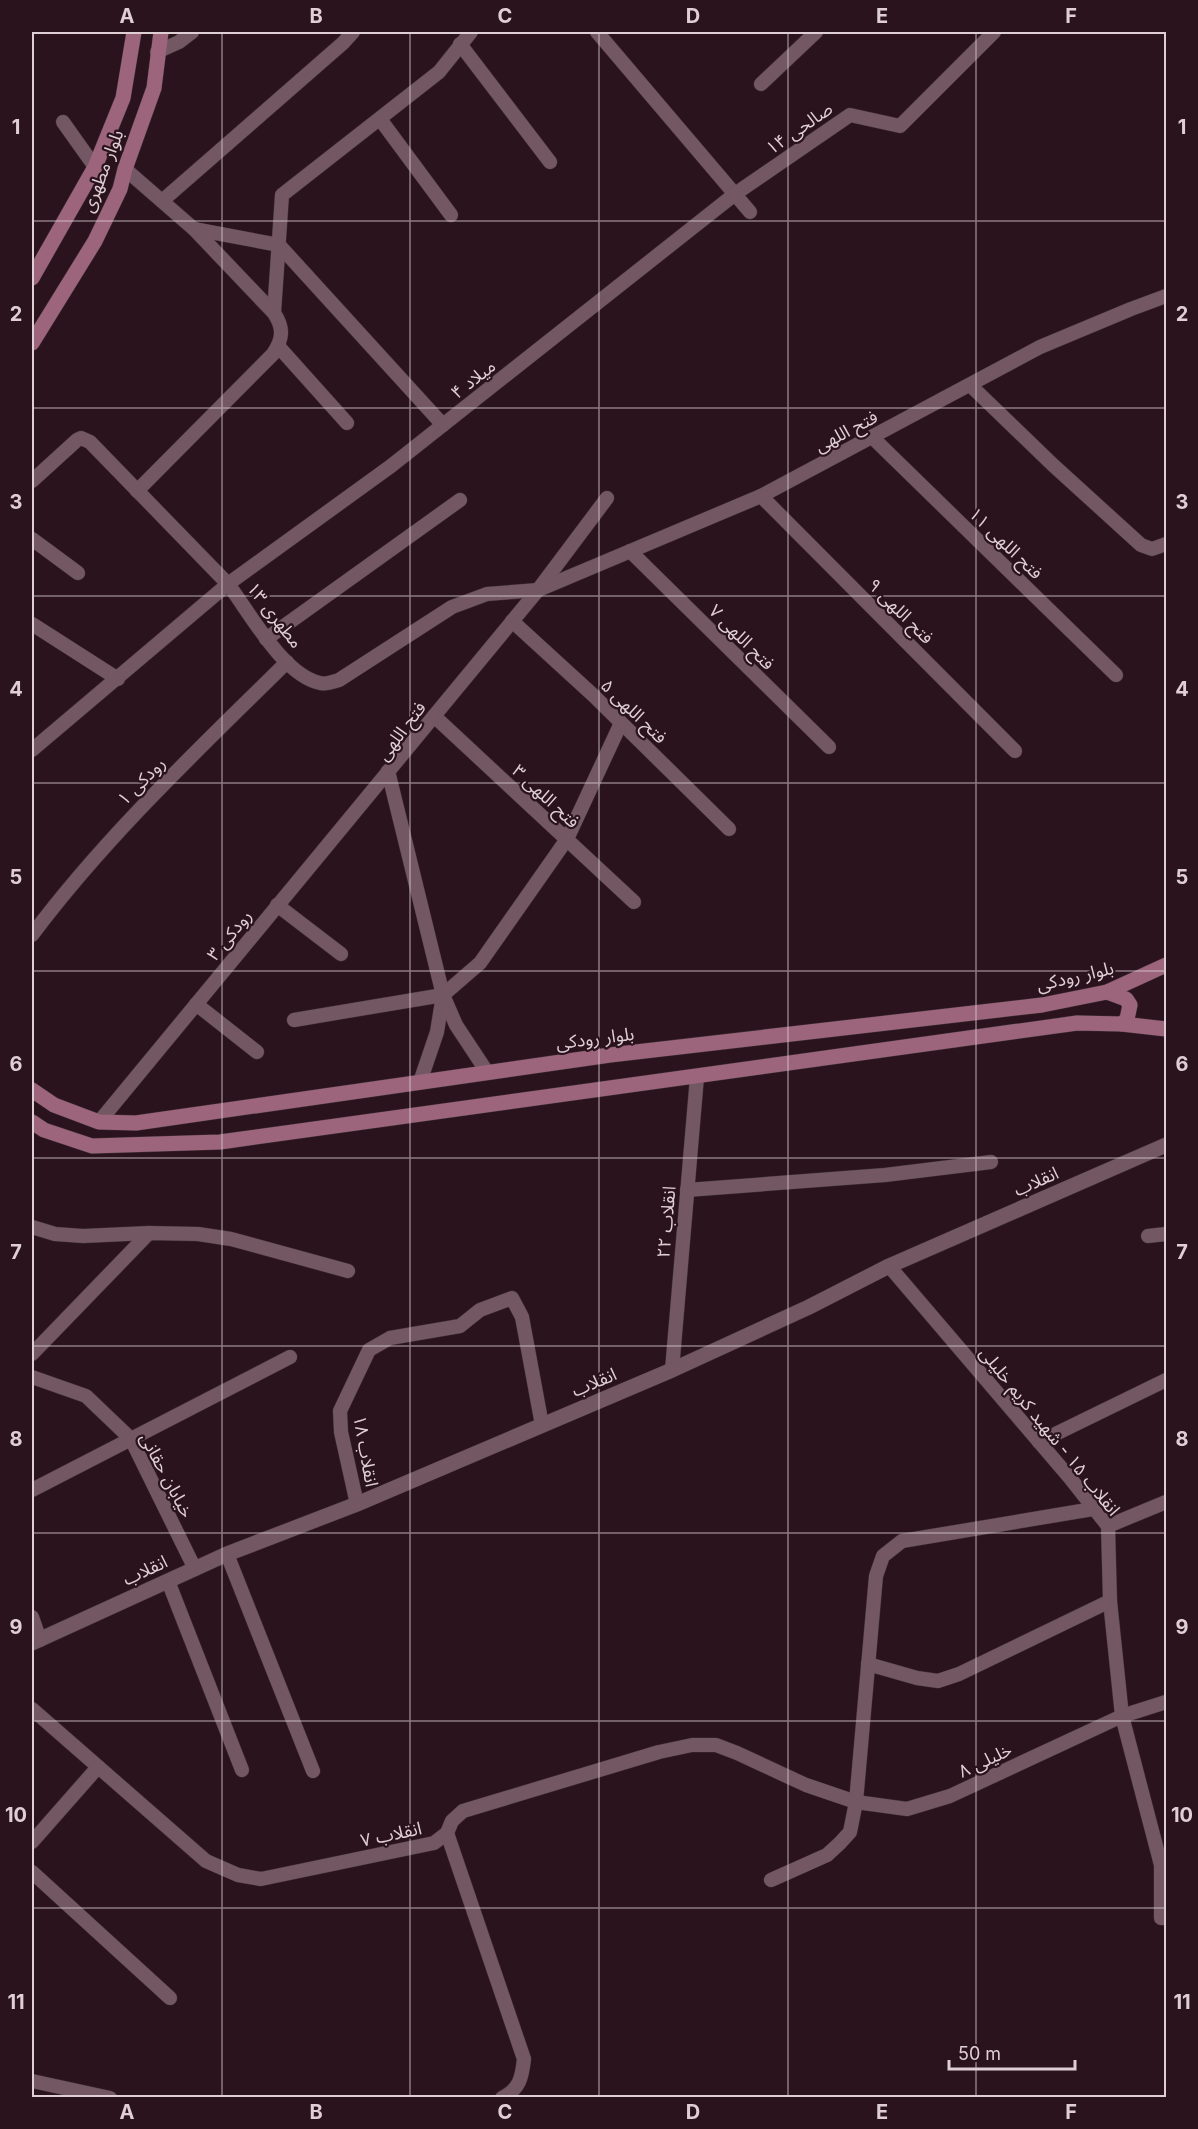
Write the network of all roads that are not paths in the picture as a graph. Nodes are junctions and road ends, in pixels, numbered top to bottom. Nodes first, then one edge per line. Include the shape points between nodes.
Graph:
1 (134, 32) edge
2 (161, 32) edge
3 (192, 32) edge
4 (353, 32) edge
5 (471, 32) edge
6 (597, 32) edge
7 (816, 32) edge
8 (994, 32) edge
9 (460, 44) junction
10 (157, 52) junction
11 (761, 84) dead end
12 (380, 119) junction
13 (63, 122) dead end
14 (550, 162) dead end
15 (95, 167) junction
16 (125, 169) junction
17 (735, 194) junction
18 (162, 201) junction
19 (750, 212) dead end
20 (451, 215) dead end
21 (194, 229) junction
22 (279, 245) junction
23 (32, 278) edge
24 (1167, 296) edge
25 (274, 313) junction
26 (280, 342) junction
27 (32, 343) edge
28 (970, 385) junction
29 (347, 423) dead end
30 (443, 425) junction
31 (872, 437) junction
32 (32, 481) edge
33 (137, 490) junction
34 (761, 496) junction
35 (607, 498) dead end
36 (460, 500) dead end
37 (32, 539) edge
38 (1167, 544) edge
39 (630, 552) junction
40 (78, 573) dead end
41 (228, 584) junction
42 (538, 590) junction
43 (512, 621) junction
44 (32, 624) edge
45 (266, 639) junction
46 (287, 662) junction
47 (1116, 675) dead end
48 (118, 679) junction
49 (434, 716) junction
50 (621, 723) junction
51 (829, 747) dead end
52 (32, 750) edge
53 (1015, 751) dead end
54 (388, 771) junction
55 (729, 829) dead end
56 (567, 839) junction
57 (634, 902) dead end
58 (277, 905) junction
59 (32, 935) edge
60 (341, 954) dead end
61 (1167, 965) edge
62 (1107, 992) junction
63 (443, 995) junction
64 (196, 1004) junction
65 (294, 1020) dead end
66 (1122, 1024) junction
67 (1167, 1029) edge
68 (257, 1052) dead end
69 (488, 1072) junction
70 (697, 1077) junction
71 (420, 1082) junction
72 (32, 1090) edge
73 (32, 1122) edge
74 (99, 1122) junction
75 (1167, 1145) edge
76 (991, 1162) dead end
77 (687, 1190) junction
78 (32, 1227) edge
79 (149, 1233) junction
80 (1167, 1234) edge
81 (1148, 1236) dead end
82 (889, 1266) junction
83 (348, 1271) dead end
84 (32, 1353) edge
85 (290, 1357) dead end
86 (672, 1370) junction
87 (32, 1377) edge
88 (1167, 1380) edge
89 (542, 1425) junction
90 (131, 1439) junction
91 (1038, 1442) junction
92 (32, 1490) edge
93 (1167, 1502) edge
94 (357, 1504) junction
95 (1093, 1509) junction
96 (1108, 1526) junction
97 (226, 1554) junction
98 (195, 1569) junction
99 (168, 1581) junction
100 (1110, 1600) junction
101 (32, 1617) edge
102 (35, 1642) edge
103 (868, 1664) junction
104 (1167, 1702) edge
105 (32, 1709) edge
106 (1122, 1716) junction
107 (98, 1767) junction
108 (242, 1770) dead end
109 (313, 1771) dead end
110 (856, 1802) junction
111 (447, 1833) junction
112 (32, 1842) edge
113 (32, 1872) edge
114 (771, 1880) dead end
115 (1167, 1918) edge
116 (170, 1998) dead end
117 (32, 2081) edge
118 (110, 2097) edge
119 (502, 2097) edge

1 - 15 main road, بلوار مطهری via 123,98
2 - 10 main road, بلوار مطهری
3 - 10 street
4 - 18 street
5 - 9 street
6 - 17 street
7 - 11 street
8 - 17 street, صالحی ۱۴ via 900,126 850,115
9 - 12 street via 439,72
9 - 14 street
10 - 16 main road, بلوار مطهری via 154,88
12 - 20 street
12 - 22 street via 282,195
13 - 15 street
15 - 23 main road, بلوار مطهری
16 - 18 street
16 - 27 main road, بلوار مطهری via 120,189 95,241
17 - 19 street
17 - 30 street, میلاد ۴
18 - 21 street
21 - 22 street
21 - 25 street
22 - 25 street
22 - 30 street
24 - 28 street, فتح اللهی via 1040,347
25 - 26 street via 282,329
26 - 29 street
26 - 33 street via 273,354
28 - 31 street, فتح اللهی
28 - 38 street via 1141,545 1152,549
30 - 41 street, میلاد ۴
31 - 34 street, فتح اللهی
31 - 47 street, فتح اللهی ۱۱
32 - 33 street, مطهری ۱۳ via 81,438 90,442
33 - 41 street, مطهری ۱۳
34 - 39 street, فتح اللهی
34 - 53 street, فتح اللهی ۹
35 - 42 street, فتح اللهی
36 - 45 street
37 - 40 street
39 - 42 street, فتح اللهی
39 - 51 street, فتح اللهی ۷
41 - 45 street, مطهری ۱۳
41 - 48 street, میلاد ۴
42 - 43 street, فتح اللهی
42 - 46 street, مطهری ۱۳ via 487,594 452,607 328,684 308,678
43 - 49 street, فتح اللهی
43 - 50 street, فتح اللهی ۵
44 - 48 street
45 - 46 street, مطهری ۱۳
46 - 59 street, رودکی ۱ via 138,809 65,890
48 - 52 street, میلاد ۴
49 - 54 street, فتح اللهی
49 - 56 street, فتح اللهی ۳
50 - 55 street, فتح اللهی ۵
50 - 56 street
54 - 58 street, رودکی ۳
54 - 63 street, فتح اللهی
56 - 57 street, فتح اللهی ۳
56 - 63 street via 480,963
58 - 60 street
58 - 64 street, رودکی ۳
61 - 62 main road, بلوار رودکی
62 - 66 main road via 1126,999 1130,1005
62 - 69 main road, بلوار رودکی via 1042,1005
63 - 65 street
63 - 69 street via 456,1025
63 - 71 street via 437,1032
64 - 68 street
64 - 74 street, رودکی ۳
66 - 67 main road
66 - 70 main road via 1077,1023
69 - 71 main road, بلوار رودکی
70 - 73 main road via 220,1142 92,1146
70 - 77 street, انقلاب ۲۲
71 - 74 main road, بلوار رودکی via 136,1123
72 - 74 main road, بلوار رودکی via 54,1105
75 - 82 street, انقلاب
76 - 77 street via 885,1175
77 - 86 street, انقلاب ۲۲
78 - 79 street via 83,1236
79 - 83 street via 231,1239
79 - 84 street
80 - 81 street
82 - 86 street, انقلاب
82 - 91 street, انقلاب ۱۵ - شهید کریم خلیلی
85 - 90 street
86 - 89 street, انقلاب
87 - 90 street, خیابان حقانی via 86,1396
88 - 91 street
89 - 94 street, انقلاب
89 - 94 street, انقلاب ۱۸ via 522,1317 512,1298 480,1310 460,1326 390,1338 369,1350 340,1410
90 - 92 street
90 - 98 street, خیابان حقانی
91 - 95 street, انقلاب ۱۵ - شهید کریم خلیلی
93 - 96 street
94 - 97 street, انقلاب
95 - 96 street, انقلاب ۱۵ - شهید کریم خلیلی
95 - 103 street via 902,1541 883,1556 876,1576
96 - 100 street, انقلاب ۱۵ - شهید کریم خلیلی
97 - 98 street, انقلاب
97 - 109 street
98 - 99 street, انقلاب
99 - 102 street, انقلاب
99 - 108 street
100 - 103 street via 938,1681
100 - 106 street, انقلاب ۱۵ - شهید کریم خلیلی
101 - 102 street
103 - 110 street
104 - 106 street, خلیلی ۸
105 - 107 street, انقلاب ۷
106 - 110 street, خلیلی ۸ via 950,1796 908,1809
106 - 115 street, انقلاب ۱۵ - شهید کریم خلیلی via 1161,1864 1161,1918
107 - 111 street, انقلاب ۷ via 206,1861 238,1875 261,1879 287,1875 434,1843
107 - 112 street
110 - 111 street, انقلاب ۷ via 806,1785 716,1745 692,1745 462,1811
110 - 114 street via 850,1832 827,1855
111 - 119 street via 524,2059 522,2079
113 - 116 street
117 - 118 street

